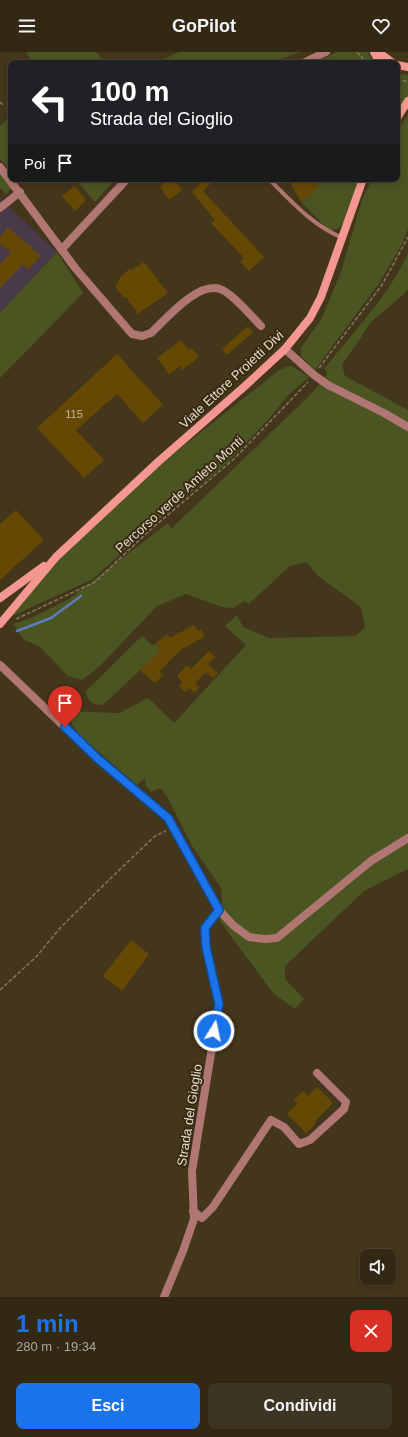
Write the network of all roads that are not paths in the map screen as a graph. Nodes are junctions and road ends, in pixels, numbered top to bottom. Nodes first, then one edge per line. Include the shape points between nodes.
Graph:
1 (326, 52) edge
2 (378, 52) edge
3 (309, 60) edge
4 (388, 60) edge
5 (408, 101) edge
6 (400, 113) edge
7 (0, 167) edge
8 (8, 177) edge
9 (12, 182) edge
10 (124, 182) edge
11 (272, 182) edge
12 (362, 182) edge
13 (20, 192) junction
14 (0, 208) edge
15 (343, 238) junction
16 (62, 249) junction
17 (261, 326) dead end
18 (285, 349) junction
19 (408, 427) edge
20 (56, 557) junction
21 (0, 598) edge
22 (0, 624) edge
23 (0, 665) edge
24 (408, 838) edge
25 (219, 910) junction
26 (317, 1073) dead end
27 (193, 1211) junction
28 (164, 1297) edge

1 - 3 street
2 - 4 main road
5 - 6 main road
7 - 8 street
9 - 13 street
10 - 16 street
11 - 15 lane via 303,213
12 - 15 main road, Viale Ettore Proietti Divi
13 - 14 street
13 - 16 street
15 - 18 main road, Viale Ettore Proietti Divi via 321,297 310,318
16 - 17 street via 132,334 142,336 151,333 192,295 207,288 221,289 230,295
18 - 19 street via 328,385 384,412
18 - 20 main road, Viale Ettore Proietti Divi
20 - 21 main road, Viale Ettore Proietti Divi
20 - 22 main road, Viale Ettore Proietti Divi
23 - 25 street via 97,758 168,818
24 - 25 street via 371,862 277,938 250,937 234,926
25 - 27 street, Strada del Gioglio via 205,928 206,947 219,1004 192,1171
26 - 27 street via 346,1102 344,1109 310,1140 299,1144 284,1127 271,1120 213,1207 202,1218
27 - 28 street, Strada del Gioglio via 194,1219 184,1251

